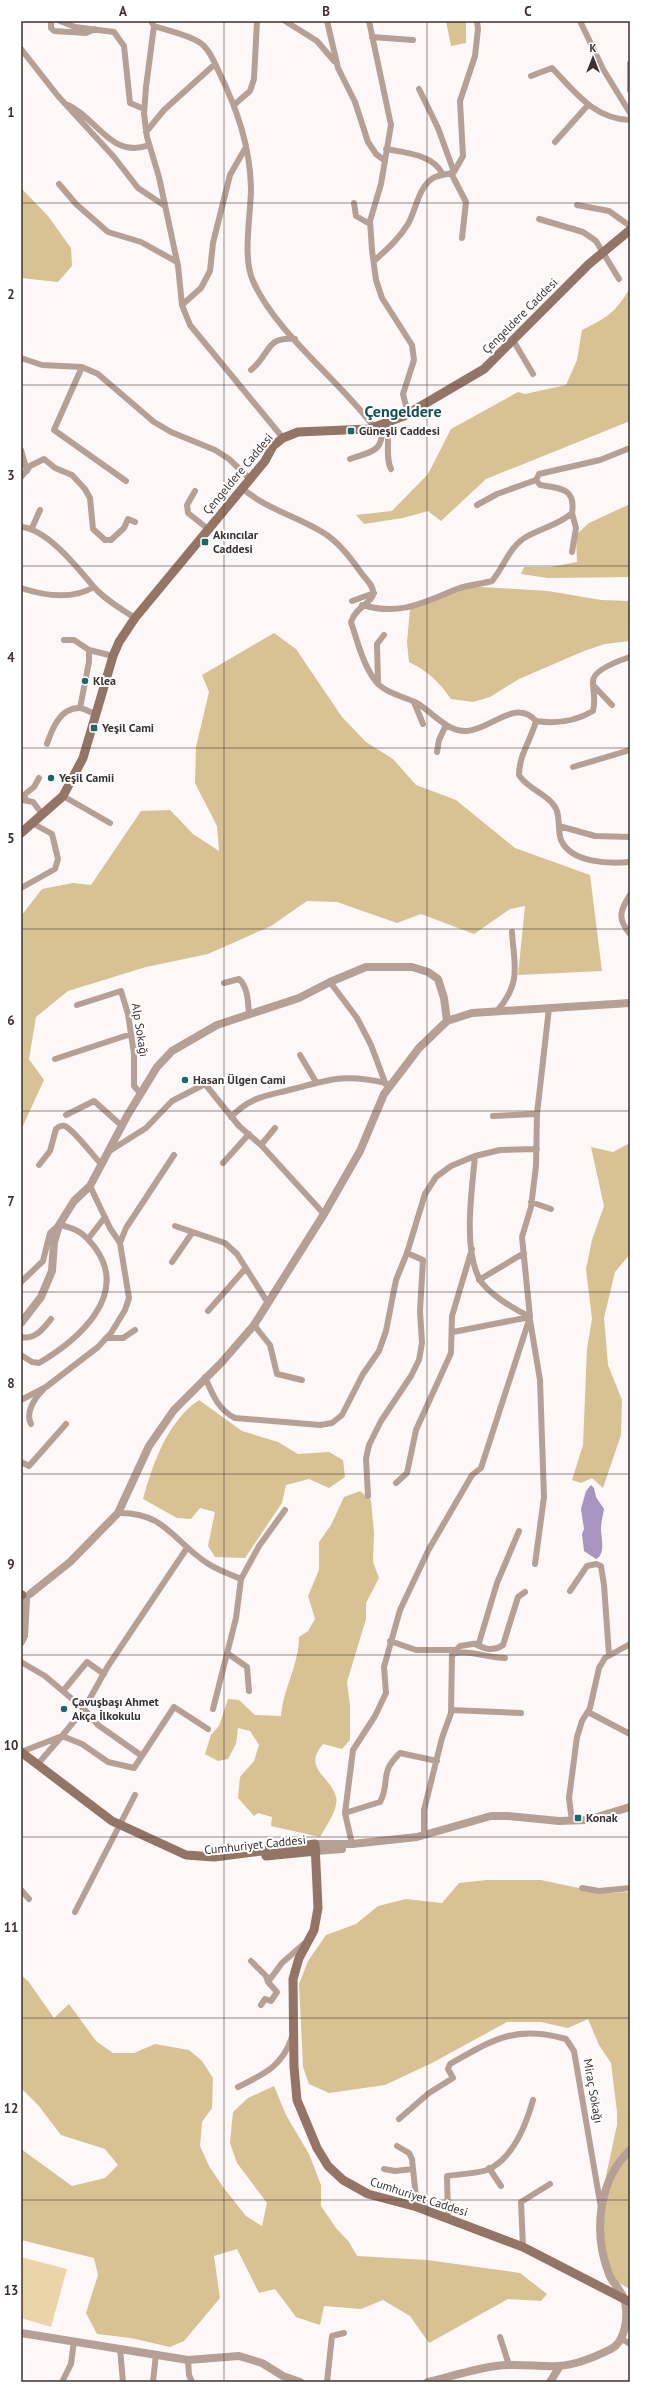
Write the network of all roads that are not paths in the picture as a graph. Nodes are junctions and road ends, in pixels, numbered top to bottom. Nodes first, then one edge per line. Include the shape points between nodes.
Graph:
1 (51, 21) edge
2 (60, 21) edge
3 (257, 21) edge
4 (285, 21) edge
5 (327, 21) edge
6 (369, 21) edge
7 (477, 21) edge
8 (580, 21) edge
9 (152, 24) edge
10 (95, 28) junction
11 (372, 37) junction
12 (413, 40) dead end
13 (21, 49) edge
14 (336, 62) junction
15 (630, 63) edge
16 (215, 64) junction
17 (530, 76) dead end
18 (419, 89) dead end
19 (630, 90) edge
20 (65, 104) junction
21 (234, 105) junction
22 (588, 105) junction
23 (144, 109) junction
24 (630, 113) edge
25 (630, 120) edge
26 (146, 132) junction
27 (555, 142) dead end
28 (149, 145) junction
29 (246, 147) junction
30 (386, 149) junction
31 (384, 160) junction
32 (452, 173) junction
33 (442, 174) junction
34 (59, 184) dead end
35 (354, 203) dead end
36 (577, 205) dead end
37 (165, 206) junction
38 (539, 218) dead end
39 (370, 224) junction
40 (630, 226) edge
41 (630, 230) edge
42 (462, 238) dead end
43 (604, 251) junction
44 (374, 261) junction
45 (177, 262) junction
46 (619, 279) dead end
47 (182, 305) junction
48 (295, 339) junction
49 (513, 340) junction
50 (21, 358) edge
51 (82, 367) junction
52 (251, 370) dead end
53 (533, 374) dead end
54 (408, 414) junction
55 (381, 424) junction
56 (283, 438) junction
57 (630, 448) edge
58 (21, 450) edge
59 (350, 459) dead end
60 (391, 469) dead end
61 (27, 471) junction
62 (21, 477) edge
63 (250, 478) junction
64 (536, 480) junction
65 (126, 481) dead end
66 (242, 488) junction
67 (194, 491) dead end
68 (476, 505) dead end
69 (40, 510) dead end
70 (572, 513) junction
71 (135, 522) dead end
72 (21, 527) edge
73 (32, 528) junction
74 (208, 529) junction
75 (572, 552) dead end
76 (94, 587) junction
77 (21, 588) edge
78 (374, 593) junction
79 (352, 601) dead end
80 (362, 605) junction
81 (135, 618) junction
82 (384, 635) dead end
83 (64, 640) dead end
84 (89, 650) junction
85 (113, 656) junction
86 (630, 657) edge
87 (378, 683) junction
88 (593, 685) junction
89 (414, 702) junction
90 (612, 705) dead end
91 (80, 708) junction
92 (97, 715) junction
93 (536, 721) junction
94 (423, 724) dead end
95 (446, 724) junction
96 (47, 744) dead end
97 (630, 750) edge
98 (437, 752) dead end
99 (573, 768) dead end
100 (39, 778) dead end
101 (64, 796) junction
102 (24, 800) edge
103 (43, 815) junction
104 (110, 823) dead end
105 (34, 824) junction
106 (559, 826) junction
107 (21, 833) edge
108 (630, 837) edge
109 (630, 862) edge
110 (21, 888) edge
111 (630, 895) edge
112 (512, 932) dead end
113 (630, 934) edge
114 (330, 982) junction
115 (224, 983) dead end
116 (630, 1003) edge
117 (77, 1005) dead end
118 (549, 1008) junction
119 (498, 1010) junction
120 (248, 1014) junction
121 (447, 1021) junction
122 (130, 1034) junction
123 (300, 1055) dead end
124 (55, 1059) dead end
125 (316, 1082) junction
126 (387, 1086) junction
127 (141, 1094) junction
128 (537, 1114) junction
129 (66, 1115) dead end
130 (493, 1116) dead end
131 (231, 1117) junction
132 (122, 1126) junction
133 (275, 1128) dead end
134 (249, 1134) junction
135 (261, 1145) junction
136 (537, 1149) junction
137 (108, 1152) junction
138 (174, 1155) dead end
139 (475, 1156) junction
140 (223, 1163) dead end
141 (39, 1165) dead end
142 (102, 1165) junction
143 (90, 1186) junction
144 (531, 1202) junction
145 (551, 1209) dead end
146 (324, 1214) junction
147 (105, 1217) junction
148 (59, 1225) junction
149 (175, 1226) dead end
150 (192, 1233) junction
151 (88, 1239) junction
152 (120, 1243) junction
153 (472, 1249) junction
154 (407, 1253) junction
155 (524, 1253) junction
156 (172, 1262) dead end
157 (245, 1269) junction
158 (479, 1280) junction
159 (21, 1282) edge
160 (268, 1303) junction
161 (208, 1311) dead end
162 (530, 1317) junction
163 (51, 1319) dead end
164 (21, 1323) edge
165 (254, 1325) junction
166 (135, 1330) dead end
167 (453, 1332) junction
168 (21, 1337) edge
169 (106, 1338) junction
170 (21, 1355) edge
171 (205, 1377) junction
172 (302, 1380) dead end
173 (46, 1386) junction
174 (21, 1400) edge
175 (31, 1424) dead end
176 (66, 1424) dead end
177 (21, 1462) edge
178 (396, 1483) dead end
179 (368, 1496) dead end
180 (285, 1510) dead end
181 (118, 1513) junction
182 (519, 1531) dead end
183 (187, 1548) junction
184 (535, 1564) dead end
185 (241, 1579) junction
186 (525, 1592) dead end
187 (570, 1592) dead end
188 (24, 1595) edge
189 (390, 1641) junction
190 (21, 1642) edge
191 (475, 1644) junction
192 (630, 1644) edge
193 (453, 1652) junction
194 (227, 1653) junction
195 (609, 1655) junction
196 (505, 1658) dead end
197 (21, 1662) edge
198 (104, 1674) junction
199 (63, 1690) junction
200 (249, 1691) dead end
201 (84, 1709) junction
202 (213, 1710) dead end
203 (451, 1710) junction
204 (588, 1712) junction
205 (521, 1713) dead end
206 (208, 1729) dead end
207 (630, 1734) edge
208 (62, 1736) junction
209 (21, 1752) edge
210 (142, 1756) junction
211 (437, 1761) junction
212 (37, 1765) junction
213 (135, 1796) dead end
214 (630, 1807) edge
215 (345, 1813) junction
216 (572, 1821) junction
217 (119, 1825) junction
218 (420, 1836) junction
219 (352, 1844) junction
220 (315, 1848) junction
221 (582, 1888) dead end
222 (630, 1888) edge
223 (21, 1890) edge
224 (29, 1899) dead end
225 (75, 1912) dead end
226 (311, 1937) junction
227 (251, 1961) dead end
228 (268, 1982) junction
229 (260, 2005) dead end
230 (293, 2034) junction
231 (238, 2087) dead end
232 (533, 2100) dead end
233 (399, 2119) dead end
234 (397, 2146) dead end
235 (630, 2150) edge
236 (488, 2168) junction
237 (384, 2169) dead end
238 (413, 2169) junction
239 (550, 2184) dead end
240 (502, 2186) dead end
241 (417, 2207) junction
242 (602, 2213) junction
243 (448, 2218) junction
244 (523, 2248) junction
245 (628, 2301) edge
246 (21, 2333) edge
247 (344, 2333) dead end
248 (500, 2337) dead end
249 (622, 2339) junction
250 (74, 2341) junction
251 (630, 2344) edge
252 (120, 2349) junction
253 (156, 2354) junction
254 (188, 2360) junction
255 (509, 2365) junction
256 (560, 2366) junction
257 (62, 2382) edge
258 (124, 2382) edge
259 (153, 2382) edge
260 (192, 2382) edge
261 (300, 2382) edge
262 (327, 2382) edge
263 (428, 2382) edge
264 (550, 2382) edge

1 - 10 street via 51,28 54,30 86,33
2 - 10 street via 75,27
3 - 21 street via 254,79 250,91
4 - 14 street via 317,41
5 - 14 street
6 - 11 street
7 - 32 street via 475,56 460,101 463,156
8 - 24 street via 603,69
9 - 16 street via 200,43
9 - 23 street
10 - 23 street via 114,32 124,46 130,103
11 - 12 street
11 - 30 street via 391,125
13 - 20 street
14 - 31 street via 355,102 368,142
15 - 19 street
16 - 21 street
16 - 26 street via 164,110
17 - 22 street via 552,68
18 - 32 street via 438,128
20 - 28 street via 76,108 98,131 124,147 139,148
20 - 37 street via 114,157 138,188
21 - 29 street
22 - 25 street via 601,114
22 - 27 street
23 - 26 street
26 - 28 street
28 - 37 street
29 - 47 street via 230,175 213,244 210,271 201,288
29 - 48 street via 251,187 250,274 272,312
30 - 31 street
30 - 33 street via 427,159 439,167
31 - 39 street via 381,184
32 - 33 street
32 - 42 street via 466,202
33 - 44 street via 432,179 422,192 408,224 389,248
34 - 45 street via 76,204 108,232 141,242
35 - 39 street via 356,216
36 - 40 street via 609,212
37 - 45 street
38 - 43 street via 583,232 596,241
39 - 44 street
41 - 43 main road, Çengeldere Caddesi
43 - 46 street
43 - 49 main road, Çengeldere Caddesi
44 - 54 street via 376,280 382,298 412,345 414,360 403,394
45 - 47 street
47 - 56 street via 190,325
48 - 52 street via 276,340 260,363
48 - 55 street
49 - 53 street
49 - 54 main road, Çengeldere Caddesi via 484,369
50 - 51 street via 42,365
51 - 63 street via 108,383 154,422 215,450
51 - 65 street via 54,430
54 - 55 main road, Çengeldere Caddesi
55 - 56 main road, Çengeldere Caddesi via 298,432
55 - 59 street via 382,442 378,448
55 - 60 street via 390,437 388,458
56 - 63 main road, Çengeldere Caddesi via 273,446
57 - 64 street via 600,460 539,474
58 - 61 street
61 - 62 street
61 - 71 street via 30,466 44,459 55,468 72,475 82,484 90,498 93,529 105,540 117,536 128,519
63 - 66 main road, Çengeldere Caddesi
64 - 68 street via 497,494
64 - 70 street via 540,485 561,488 568,493 573,500
66 - 74 main road, Çengeldere Caddesi
66 - 78 street via 257,501 327,535 349,556
67 - 74 street via 186,505 188,514
69 - 73 street
70 - 75 street via 576,528
70 - 80 street via 525,537 507,557 492,581 458,589 423,604 398,610 376,609
72 - 73 street
73 - 76 street via 84,574
74 - 81 main road, Çengeldere Caddesi
76 - 77 street via 82,594 71,596
76 - 81 street
78 - 79 street
78 - 80 street via 372,598
80 - 87 street via 354,613 351,622
81 - 85 main road, Çengeldere Caddesi
82 - 87 street via 377,644
83 - 84 street via 74,640
84 - 85 street
84 - 91 street
85 - 92 main road, Çengeldere Caddesi
86 - 88 street via 615,662 595,676
87 - 89 street via 393,694
88 - 90 street
88 - 93 street via 593,710 585,716 554,724
89 - 94 street
89 - 95 street
91 - 92 street
91 - 96 street via 60,716
92 - 101 main road, Çengeldere Caddesi via 83,758
93 - 95 street via 530,714 519,711 508,713 486,727 466,731
93 - 106 street via 530,741 522,755 519,775 530,788 552,802 556,808
95 - 98 street
97 - 99 street
100 - 102 street via 24,795
101 - 103 main road, Çengeldere Caddesi
101 - 104 street
102 - 103 street via 33,802
103 - 105 main road, Çengeldere Caddesi
105 - 107 main road, Çengeldere Caddesi
105 - 110 street via 52,834 58,859 55,869
106 - 108 street via 595,836
106 - 109 street via 561,840 579,855 612,863
111 - 113 street via 621,909 620,919
112 - 119 street via 515,978 506,1000
114 - 120 street via 299,998
114 - 121 street via 366,967 412,967 423,970 438,979
114 - 126 street via 357,1018
115 - 120 street via 239,979 241,981 248,997
116 - 118 street
117 - 122 street, Alp Sokağı via 121,991
118 - 119 street
118 - 128 street
119 - 121 street via 472,1013
120 - 127 street via 217,1025 172,1051 157,1067
121 - 126 street via 419,1048
122 - 124 street
122 - 127 street, Alp Sokağı via 134,1086
123 - 125 street
125 - 126 street via 361,1077
125 - 131 street via 264,1094
126 - 146 street via 360,1152
127 - 132 street
128 - 130 street
128 - 136 street
129 - 132 street via 94,1102
131 - 134 street
131 - 137 street via 205,1084 172,1101 146,1128
132 - 137 street
133 - 135 street
134 - 135 street
134 - 140 street
135 - 146 street
136 - 139 street via 500,1150
136 - 144 street
137 - 142 street
138 - 152 street via 126,1228
139 - 153 street via 470,1224
139 - 154 street via 443,1171 430,1184
141 - 142 street via 50,1151 56,1129 61,1126 65,1126
142 - 143 street
143 - 147 street
143 - 148 street via 74,1201
144 - 145 street
144 - 155 street via 522,1237
146 - 160 street
147 - 151 street
147 - 152 street
148 - 151 street via 74,1228
148 - 159 street via 50,1233 43,1261
148 - 164 street via 54,1242 52,1271 41,1297
149 - 150 street
150 - 156 street
150 - 157 street via 225,1243 236,1254
151 - 170 street via 107,1268 106,1288 99,1309 88,1324 44,1360 32,1362
152 - 169 street via 129,1298 125,1310
153 - 158 street
153 - 167 street via 452,1316
154 - 171 street via 394,1287 382,1344 345,1410 332,1423 320,1425 229,1416 218,1404
154 - 179 street via 423,1260 421,1351 411,1376 381,1421 369,1445 366,1463
155 - 158 street
155 - 162 street
157 - 160 street
157 - 161 street
158 - 162 street via 510,1308
160 - 165 street
162 - 167 street
162 - 184 street via 540,1380 544,1497
162 - 189 street via 481,1468 472,1475 429,1549 400,1610
163 - 168 street via 35,1336
165 - 171 street via 222,1362
165 - 172 street via 270,1345 277,1374
166 - 169 street via 123,1338
167 - 178 street via 451,1353 416,1430 407,1473
169 - 173 street via 98,1347
171 - 181 street via 174,1410 149,1446
173 - 174 street
173 - 175 street via 33,1402 29,1419
176 - 177 street via 29,1466
180 - 185 street
181 - 183 street via 133,1513 154,1520 168,1528
181 - 188 street via 70,1562
182 - 191 street via 497,1582 479,1644
183 - 185 street via 208,1564
183 - 198 street
185 - 194 street via 236,1618
186 - 191 street via 518,1597 503,1645 497,1649 485,1649
187 - 195 street via 587,1566 601,1566
188 - 190 street via 24,1636
189 - 193 street via 416,1650
189 - 215 street via 384,1666 386,1693 375,1716 353,1750
191 - 193 street via 460,1646
192 - 195 street
193 - 196 street via 463,1651 489,1658
193 - 203 street
194 - 200 street via 247,1667
194 - 202 street
195 - 204 street via 599,1668
197 - 199 street
198 - 199 street via 87,1662
198 - 201 street
199 - 201 street
201 - 208 street
201 - 210 street via 98,1725
203 - 205 street
203 - 211 street
204 - 207 street
204 - 216 street via 577,1737 571,1777
206 - 210 street via 174,1707
208 - 209 street
208 - 210 street via 82,1744 108,1762 134,1768
208 - 212 street
209 - 212 main road, Cumhuriyet Caddesi
211 - 215 street via 403,1752 391,1761 386,1770 384,1795 380,1802
211 - 218 street
212 - 217 main road, Cumhuriyet Caddesi
213 - 217 street
214 - 216 street via 601,1817
215 - 219 street
216 - 218 street via 491,1816
217 - 220 main road, Cumhuriyet Caddesi via 186,1855 204,1858
217 - 225 street
218 - 219 street
218 - 220 street via 410,1841
219 - 220 street
220 - 226 main road, Cumhuriyet Caddesi via 318,1908
221 - 222 street via 599,1891
223 - 224 street
226 - 228 street via 282,1963
226 - 230 main road, Cumhuriyet Caddesi via 299,1958 293,1979
227 - 228 street via 266,1976
228 - 229 street via 277,1992 271,2001 265,1999
230 - 231 street via 280,2062 266,2073
230 - 241 main road, Cumhuriyet Caddesi via 297,2100 317,2148 328,2166 343,2180 368,2194
232 - 236 street via 526,2124 507,2155
233 - 242 street, Miraç Sokağı via 429,2093 453,2078 448,2069 450,2064 481,2046 519,2032 548,2034 566,2039 574,2051
234 - 238 street via 409,2153
235 - 242 street via 618,2162 604,2191
236 - 240 street
236 - 243 street via 447,2176
237 - 238 street via 395,2172
238 - 241 street
239 - 244 street via 521,2202
241 - 243 main road, Cumhuriyet Caddesi
242 - 245 street via 602,2256 612,2281
243 - 244 main road, Cumhuriyet Caddesi
244 - 245 main road, Cumhuriyet Caddesi
245 - 249 street
246 - 250 street
247 - 262 street via 332,2336
248 - 255 street
249 - 251 street
249 - 256 street via 613,2348
250 - 252 street
250 - 257 street via 71,2364
252 - 253 street
252 - 258 street
253 - 254 street
253 - 259 street
254 - 260 street via 188,2374
254 - 261 street via 240,2356 262,2363 283,2376
255 - 256 street
255 - 263 street
256 - 264 street

